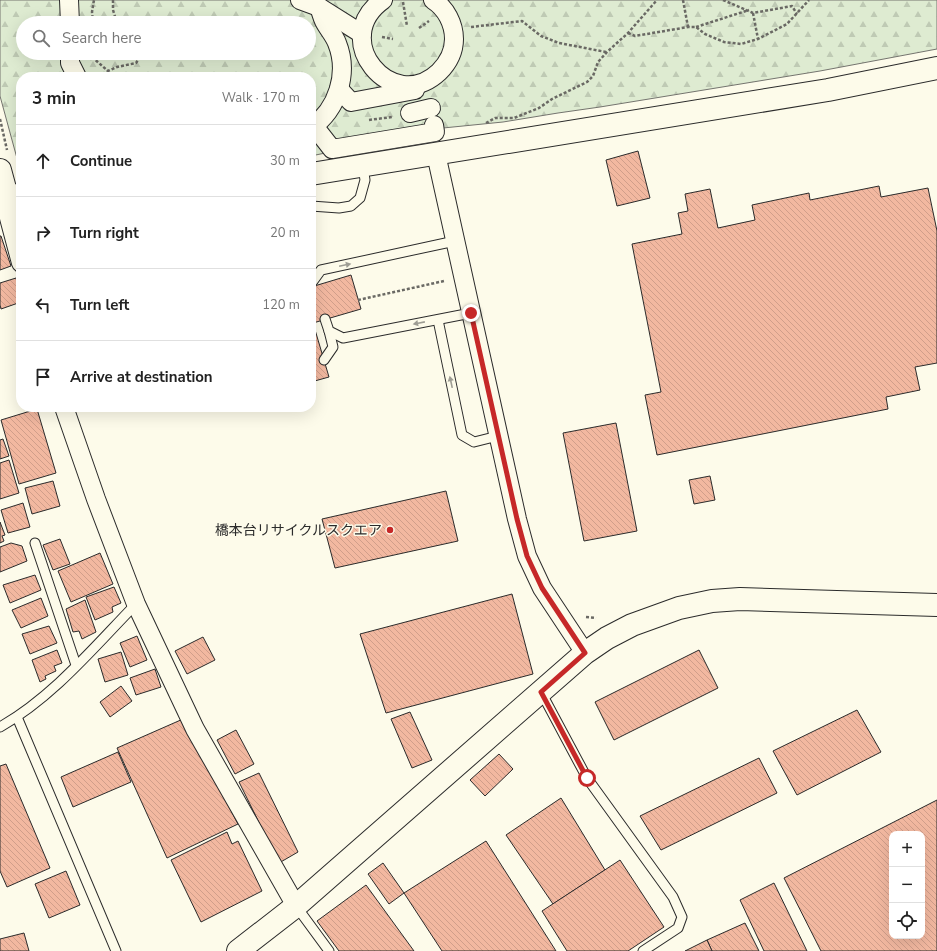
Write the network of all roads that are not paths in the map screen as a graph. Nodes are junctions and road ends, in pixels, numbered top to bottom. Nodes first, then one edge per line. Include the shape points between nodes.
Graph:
1 (69, 0) edge
2 (300, 0) edge
3 (384, 0) edge
4 (445, 3) edge
5 (319, 7) junction
6 (70, 16) edge
7 (362, 34) junction
8 (70, 60) edge
9 (937, 68) edge
10 (74, 72) edge
11 (339, 89) junction
12 (418, 105) junction
13 (316, 124) edge
14 (316, 131) edge
15 (436, 154) junction
16 (362, 167) junction
17 (0, 170) edge
18 (316, 173) edge
19 (9, 196) edge
20 (316, 206) edge
21 (5, 219) edge
22 (455, 241) junction
23 (16, 249) edge
24 (316, 276) edge
25 (471, 313) junction
26 (325, 319) dead end
27 (438, 320) junction
28 (328, 331) junction
29 (324, 360) dead end
30 (66, 412) edge
31 (498, 436) junction
32 (35, 543) dead end
33 (136, 604) junction
34 (937, 605) edge
35 (585, 653) junction
36 (76, 666) junction
37 (541, 692) junction
38 (17, 717) junction
39 (0, 727) edge
40 (296, 906) junction
41 (116, 951) edge
42 (238, 951) edge
43 (329, 951) edge
44 (643, 951) edge

1 - 6 street
2 - 5 street
3 - 7 street via 370,13
4 - 12 street via 453,29 453,50
5 - 7 street
5 - 11 street via 340,54
7 - 12 street via 365,55 376,72 395,83 405,84
8 - 10 street
9 - 15 street via 828,90
11 - 12 street via 351,102
11 - 13 street via 327,114
12 - 14 street via 332,149
15 - 16 street
15 - 22 street
16 - 18 street
16 - 20 lane via 365,180 360,198 351,206
17 - 19 street
19 - 21 street
21 - 23 street
24 -> 22 lane via 321,270
22 - 25 street
25 - 27 lane
25 - 31 street
26 - 28 lane
27 -> 28 lane via 343,338
31 -> 27 lane via 474,442 462,435
28 - 29 lane via 333,347
30 - 33 street
31 - 35 street via 527,556 542,588
32 - 36 lane
33 - 36 lane
33 - 40 street via 195,729
34 - 35 street via 740,599 712,601 679,608 632,625
35 - 37 street
36 - 38 lane
37 - 40 street
37 - 44 lane via 587,778 673,897 682,917 678,928
38 - 39 lane
38 - 41 lane
40 - 42 street
40 - 43 lane

